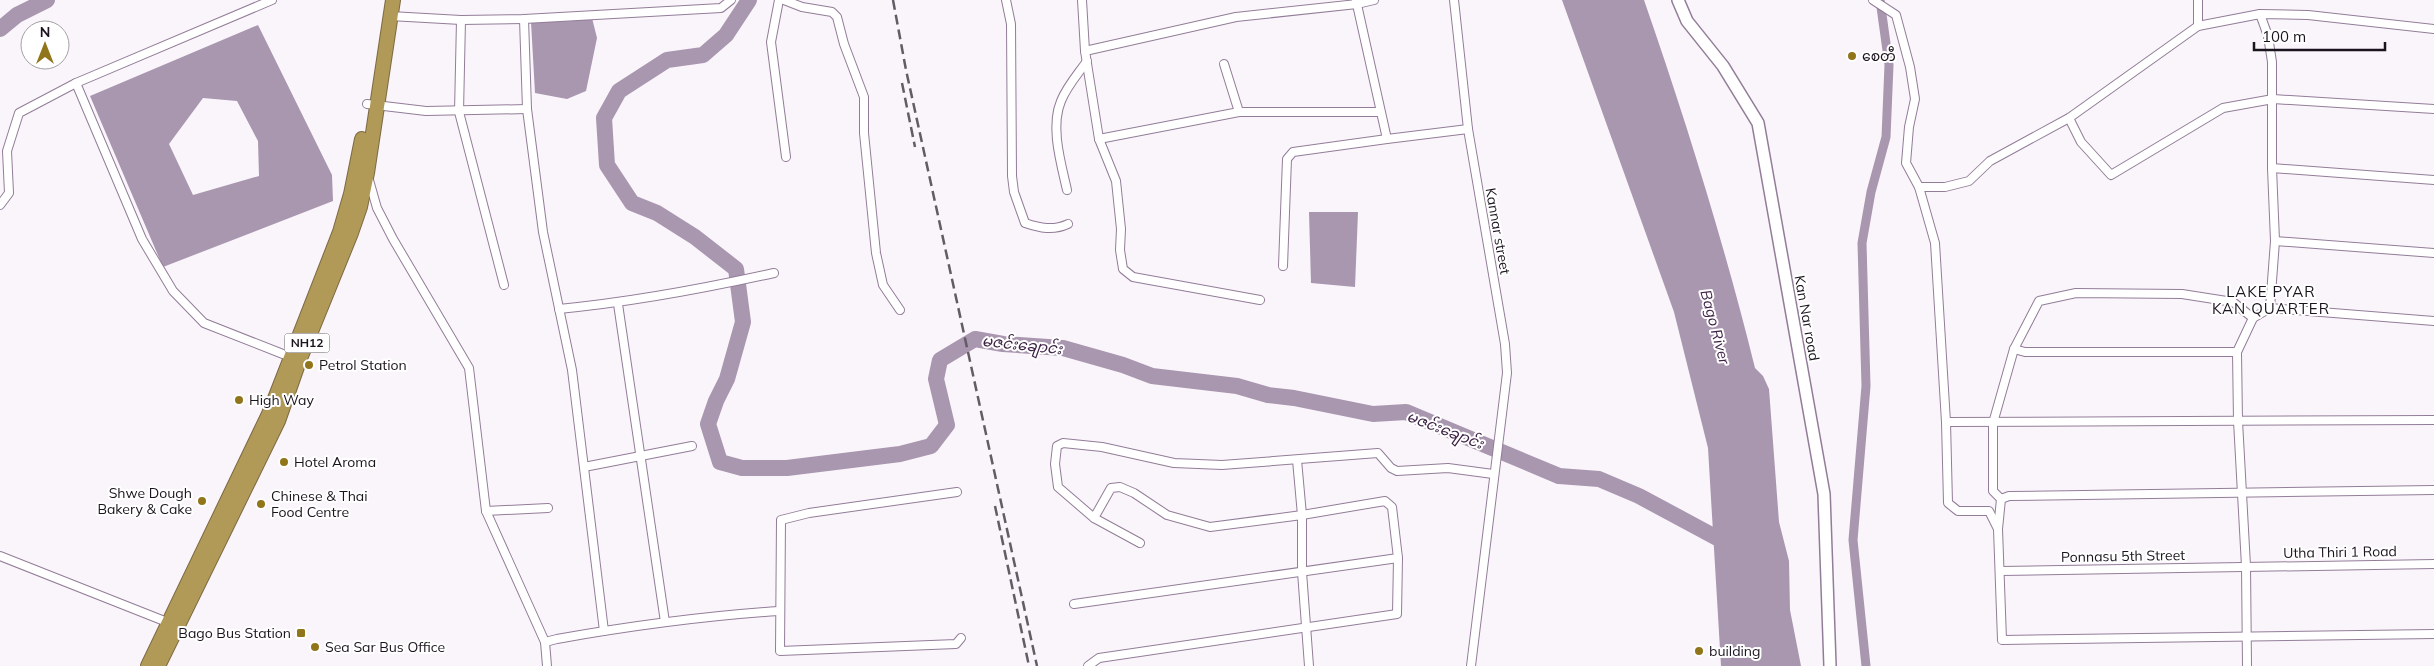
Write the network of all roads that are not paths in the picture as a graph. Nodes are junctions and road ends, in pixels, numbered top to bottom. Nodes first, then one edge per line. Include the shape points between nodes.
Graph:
1 (272, 0) edge
2 (383, 0) edge
3 (393, 0) edge
4 (731, 0) edge
5 (779, 0) edge
6 (784, 0) edge
7 (1006, 0) edge
8 (1082, 0) edge
9 (1374, 0) edge
10 (1454, 0) edge
11 (1678, 0) edge
12 (1873, 0) edge
13 (2198, 0) edge
14 (1356, 2) edge
15 (2260, 14) junction
16 (390, 16) junction
17 (524, 19) junction
18 (461, 20) junction
19 (2198, 26) junction
20 (2434, 29) edge
21 (1085, 51) junction
22 (1087, 61) junction
23 (1224, 64) dead end
24 (76, 83) junction
25 (2273, 99) junction
26 (372, 104) junction
27 (527, 109) junction
28 (2434, 109) edge
29 (459, 112) junction
30 (1239, 112) junction
31 (1380, 112) junction
32 (2069, 118) junction
33 (1468, 129) junction
34 (1099, 139) junction
35 (1387, 139) junction
36 (786, 157) dead end
37 (2272, 168) junction
38 (367, 173) junction
39 (2434, 180) edge
40 (1919, 187) junction
41 (1066, 190) dead end
42 (0, 205) edge
43 (1068, 224) dead end
44 (2275, 241) junction
45 (2434, 253) edge
46 (1283, 266) dead end
47 (774, 273) dead end
48 (504, 285) dead end
49 (1260, 300) dead end
50 (618, 304) junction
51 (2270, 308) junction
52 (559, 309) junction
53 (900, 310) dead end
54 (2253, 318) junction
55 (2434, 322) edge
56 (2014, 349) junction
57 (2236, 352) junction
58 (295, 359) junction
59 (2434, 420) edge
60 (2238, 421) junction
61 (1946, 422) junction
62 (1993, 423) junction
63 (692, 446) dead end
64 (640, 456) junction
65 (1297, 460) junction
66 (584, 467) junction
67 (1494, 470) junction
68 (2434, 490) edge
69 (957, 492) dead end
70 (2243, 494) junction
71 (2001, 499) junction
72 (548, 508) dead end
73 (486, 512) junction
74 (1302, 515) junction
75 (1094, 518) junction
76 (1998, 528) junction
77 (1140, 543) dead end
78 (0, 556) edge
79 (1398, 558) junction
80 (2434, 564) edge
81 (2246, 566) junction
82 (2001, 571) junction
83 (1302, 572) junction
84 (1074, 604) dead end
85 (779, 611) junction
86 (665, 622) junction
87 (173, 624) junction
88 (1307, 626) junction
89 (604, 631) junction
90 (2434, 634) edge
91 (2246, 637) junction
92 (961, 638) dead end
93 (545, 642) junction
94 (148, 666) edge
95 (158, 666) edge
96 (547, 666) edge
97 (1088, 666) edge
98 (1309, 666) edge
99 (1471, 666) edge
100 (1830, 666) edge
101 (2247, 666) edge

1 - 24 street
2 - 26 highway, NH12
3 - 16 highway, NH12
4 - 17 street via 721,8
5 - 36 street via 772,42
6 - 53 street via 832,12 837,17 864,97 864,133 876,254 883,285
7 - 43 street via 1011,24 1010,126 1014,192 1025,223 1040,228 1059,228
8 - 21 street
9 - 14 street
10 - 33 street, Kannar street
11 - 100 street, Kan Nar road via 1687,22 1723,66 1758,123 1824,494
12 - 40 street via 1896,15 1910,67 1915,99 1906,163
13 - 19 street
14 - 21 street via 1236,17
14 - 31 street
15 - 19 street
15 - 20 street via 2308,15
15 - 25 street via 2272,62
16 - 18 street
16 - 26 highway, NH12
17 - 18 street
17 - 27 street
18 - 29 street
19 - 32 street
21 - 22 street
22 - 34 street
22 - 41 street via 1060,104 1059,150
23 - 30 street
24 - 42 street via 19,113 7,151 9,193
24 - 58 street via 142,239 173,291 204,323
25 - 28 street
25 - 32 street via 2223,108 2111,175 2081,142
25 - 37 street
26 - 29 street
26 - 38 highway, NH12
26 - 58 highway, NH12 via 352,194
27 - 29 street
27 - 52 street via 543,232
29 - 48 street
30 - 31 street
30 - 34 street
31 - 35 street
32 - 40 street via 1990,161 1970,181 1945,187
33 - 35 street
33 - 67 street, Kannar street via 1505,344 1507,373
34 - 49 street via 1116,181 1123,269 1133,277
35 - 46 street via 1293,152 1286,158
37 - 39 street
37 - 44 street
38 - 58 highway, NH12 via 351,233
38 - 73 street via 377,208 393,239 469,368
40 - 61 street via 1935,243
44 - 45 street
44 - 51 street
47 - 50 street via 698,291
50 - 52 street
50 - 64 street
51 - 54 street
51 - 55 street
52 - 66 street via 572,370
54 - 56 street via 2234,302 2182,294 2076,294 2039,301
54 - 57 street
56 - 57 street via 2025,352
56 - 62 street
57 - 60 street
58 - 87 highway, NH12 via 278,421
59 - 60 street
60 - 62 street
60 - 70 street
61 - 62 street
61 - 76 street via 1948,504 1958,511 1989,511
62 - 71 street via 1993,491
63 - 64 street
64 - 66 street
64 - 86 street
65 - 67 street via 1378,453 1397,471
65 - 74 street
65 - 75 street via 1174,463 1102,447 1063,443 1057,446 1058,487
66 - 89 street
67 - 99 street, Kannar street
68 - 70 street
69 - 85 street via 809,512 780,520
70 - 71 street via 2008,496
70 - 81 street
71 - 76 street
72 - 73 street
73 - 93 street
74 - 75 street via 1210,527 1167,515 1120,487 1111,488
74 - 79 street via 1385,502 1392,507
74 - 83 street
75 - 77 street
76 - 82 street
78 - 87 street
79 - 83 street
79 - 88 street via 1397,614
80 - 81 street, Utha Thiri 1 Road
81 - 82 street, Ponnasu 5th Street
81 - 91 street
82 - 91 street via 2002,640
83 - 84 street
83 - 88 street
85 - 86 street
85 - 92 street via 780,651 956,644
86 - 89 street
87 - 94 highway, NH12
87 - 95 highway, NH12
88 - 97 street via 1099,658
88 - 98 street
89 - 93 street
90 - 91 street
91 - 101 street
93 - 96 street

